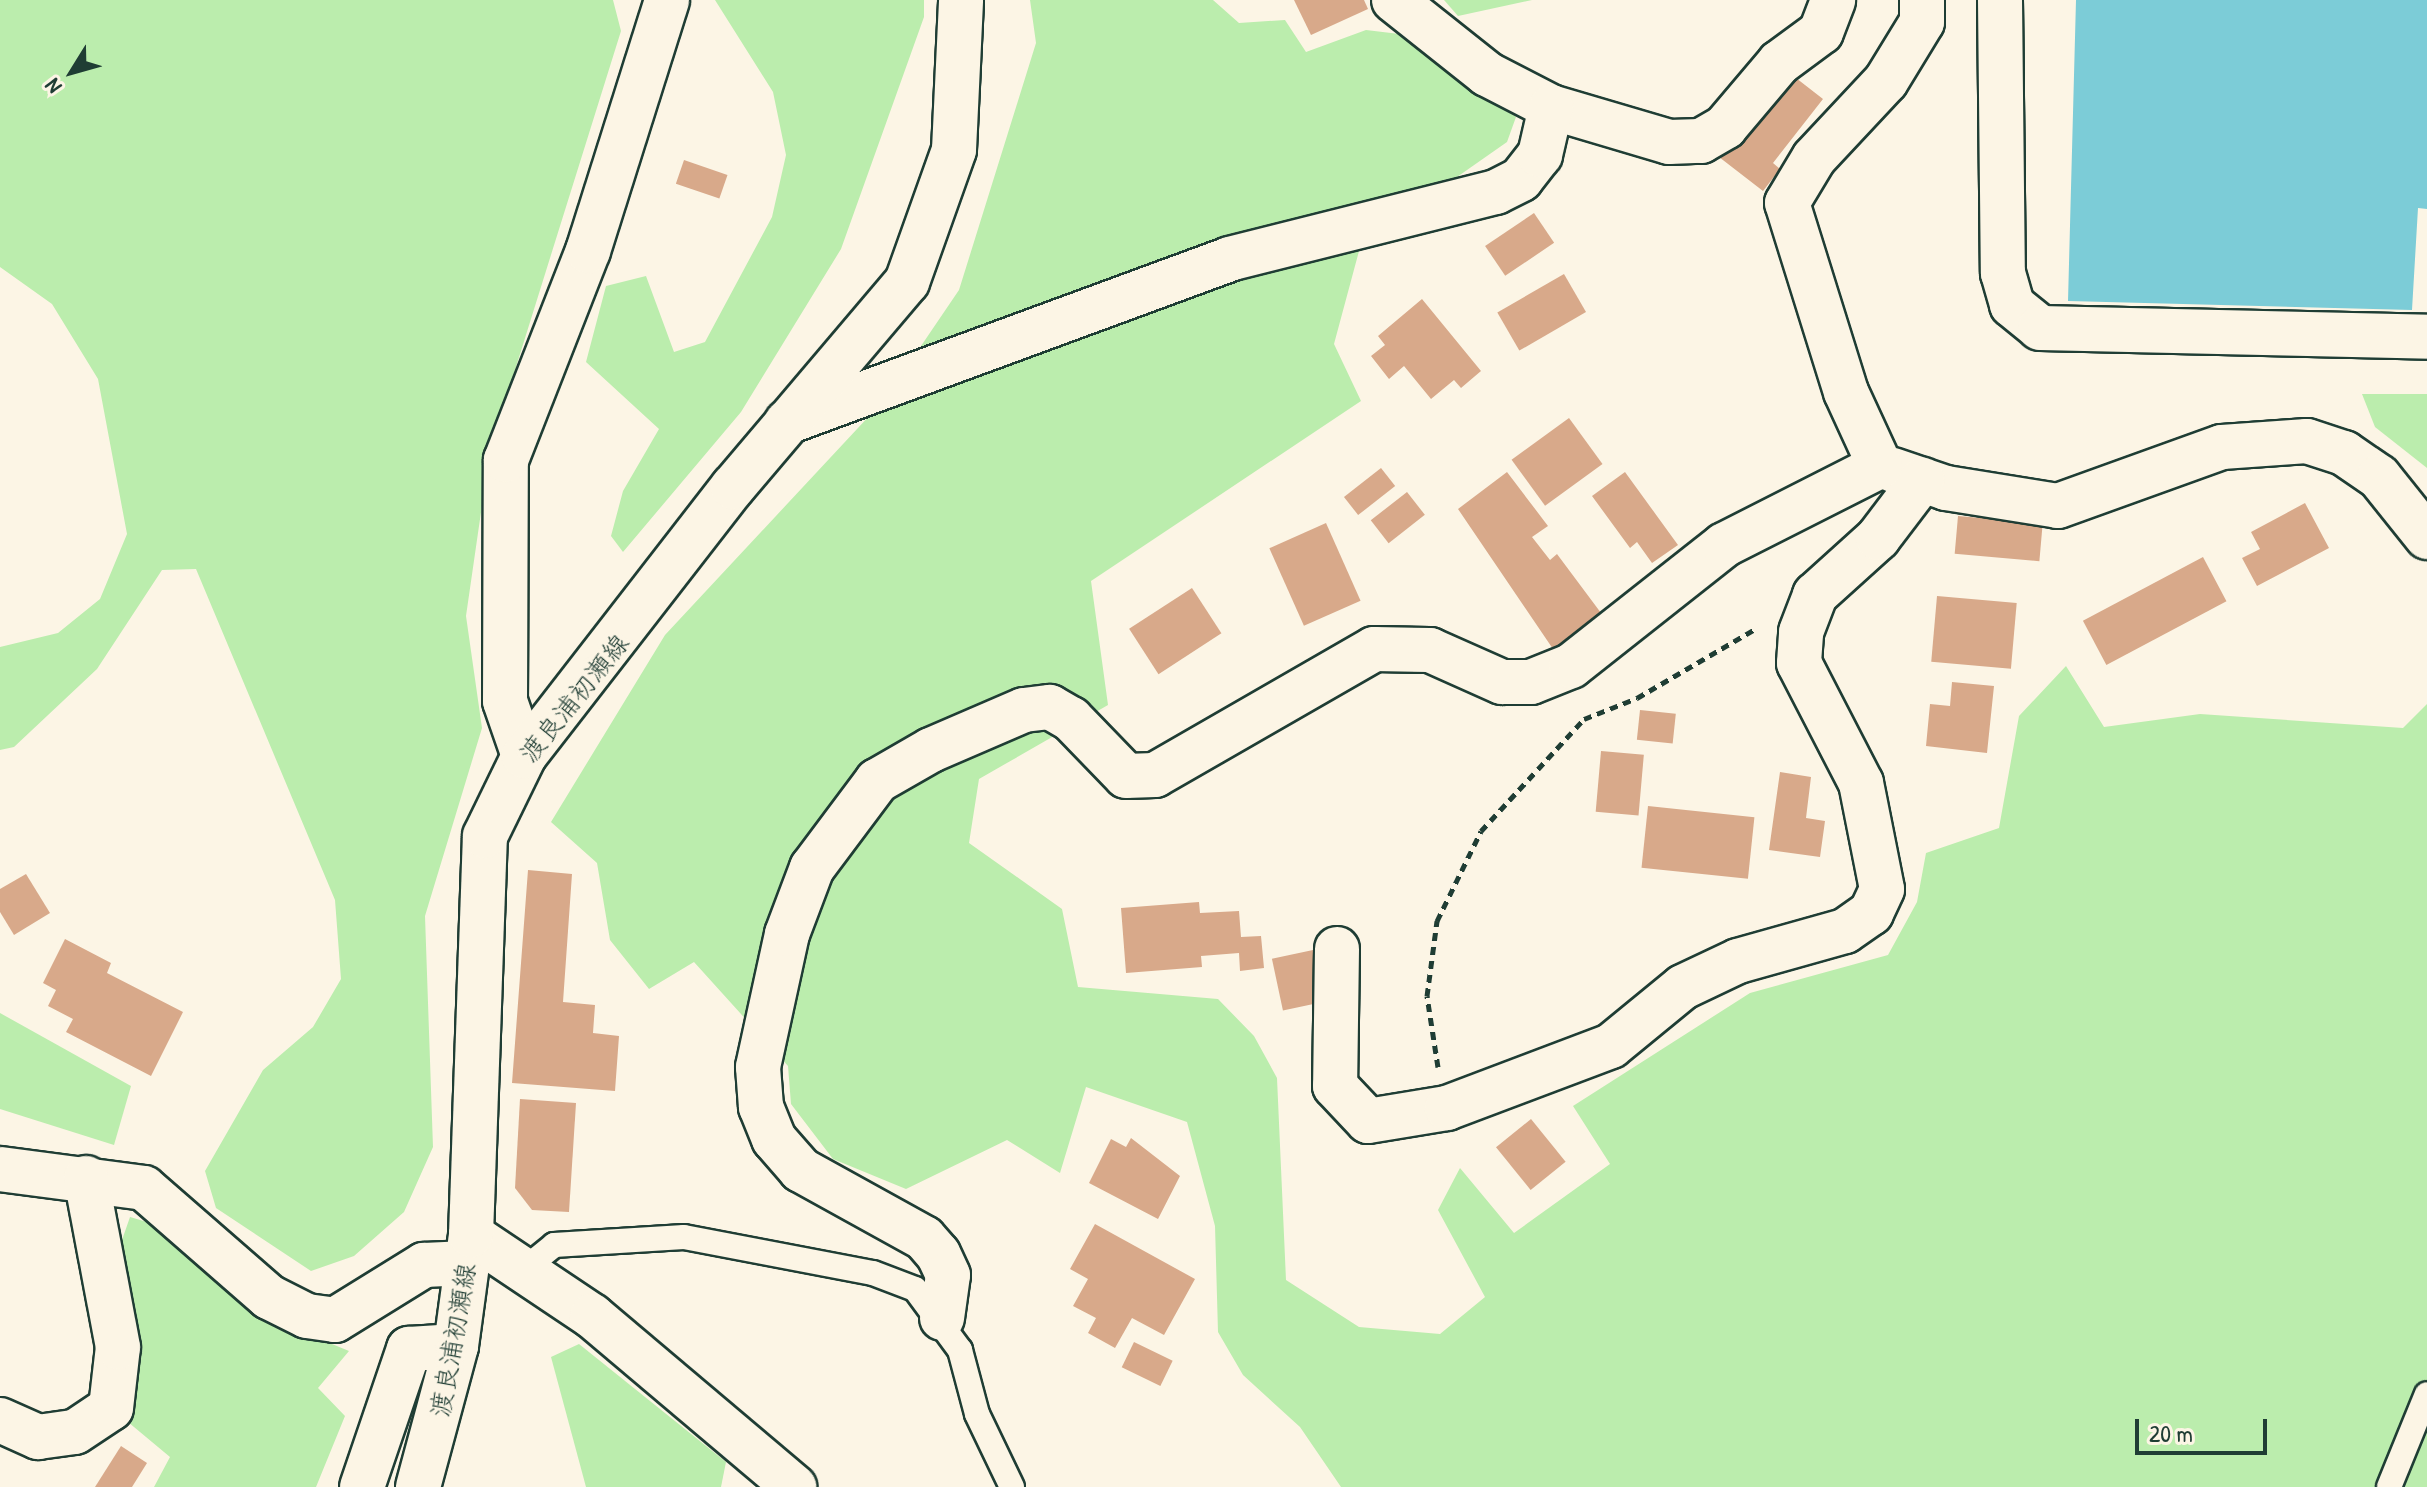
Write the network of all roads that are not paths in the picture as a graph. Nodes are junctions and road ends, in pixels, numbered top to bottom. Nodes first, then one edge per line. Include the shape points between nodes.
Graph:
1 (667, 0) edge
2 (961, 0) edge
3 (1394, 0) edge
4 (1833, 0) edge
5 (1922, 0) edge
6 (2000, 0) edge
7 (1551, 107) junction
8 (2427, 337) edge
9 (787, 422) junction
10 (1880, 466) junction
11 (1922, 480) junction
12 (2427, 537) edge
13 (524, 756) junction
14 (1337, 949) dead end
15 (0, 1169) edge
16 (86, 1178) junction
17 (469, 1249) junction
18 (527, 1267) junction
19 (942, 1318) junction
20 (456, 1346) junction
21 (2427, 1394) edge
22 (0, 1420) edge
23 (362, 1487) edge
24 (418, 1487) edge
25 (794, 1487) edge
26 (1012, 1487) edge
27 (2389, 1487) edge

1 - 13 street via 588,251 506,460 505,701
2 - 9 street, 渡良浦初瀬線 via 954,150 931,227 907,282
3 - 7 street via 1487,74
4 - 7 street via 1821,32 1794,48 1725,127 1701,141 1669,142
5 - 10 street via 1922,22 1886,81 1814,158 1787,203 1846,392
6 - 8 street via 2003,273 2012,305 2040,328
7 - 9 street via 1540,155 1521,179 1496,192 1229,259
9 - 13 street, 渡良浦初瀬線
10 - 11 street
10 - 19 street via 1724,545 1571,666 1531,682 1502,682 1430,650 1374,649 1155,775 1126,776 1071,719 1050,707 1011,716 877,781 812,868 787,934 758,1067 761,1107 774,1139 801,1170 924,1238 938,1254 948,1275
11 - 12 street via 2058,506 2222,447 2307,441 2344,453 2379,477
11 - 14 street via 1878,538 1815,595 1799,663 1861,783 1882,889 1871,913 1845,931 1738,961 1683,987 1611,1046 1447,1108 1368,1121 1335,1086
13 - 17 street, 渡良浦初瀬線 via 485,836 479,883
15 - 16 street
16 - 17 street via 144,1188 269,1297 307,1316 335,1320 424,1265
16 - 22 street via 118,1347 111,1408 75,1432 38,1437
17 - 18 street
17 - 20 street, 渡良浦初瀬線
18 - 19 lane via 554,1245 684,1237 873,1273 915,1289
18 - 25 street
19 - 26 lane
20 - 23 street via 409,1349
20 - 24 street, 渡良浦初瀬線
21 - 27 lane

